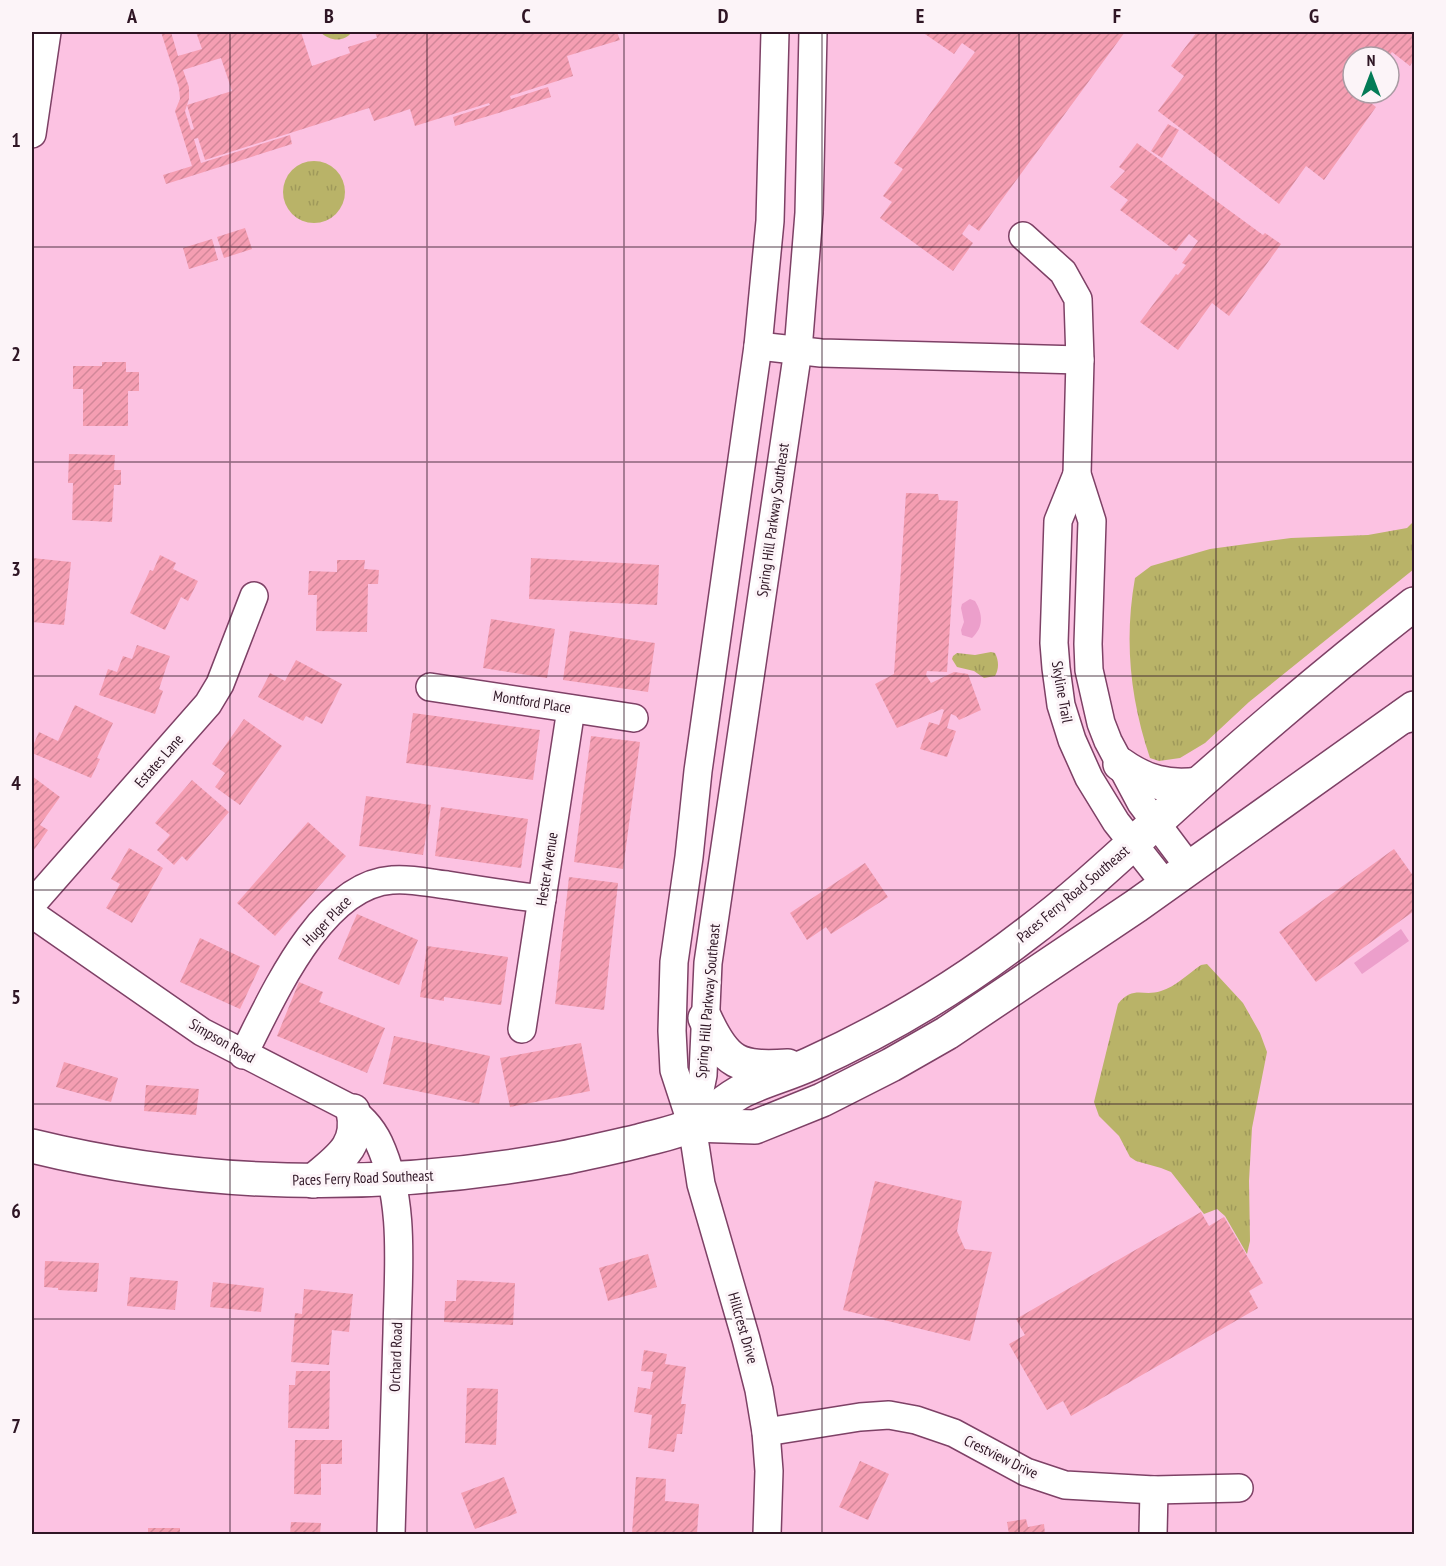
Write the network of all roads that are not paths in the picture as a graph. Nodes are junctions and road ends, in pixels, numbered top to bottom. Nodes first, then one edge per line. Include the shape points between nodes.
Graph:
1 (47, 32) edge
2 (775, 32) edge
3 (813, 32) edge
4 (32, 134) edge
5 (1023, 236) dead end
6 (758, 346) junction
7 (798, 351) junction
8 (1080, 360) junction
9 (1077, 474) junction
10 (254, 597) dead end
11 (1414, 604) edge
12 (430, 687) dead end
13 (571, 709) junction
14 (1410, 713) edge
15 (634, 718) dead end
16 (1120, 764) junction
17 (1198, 784) junction
18 (1144, 834) junction
19 (1177, 875) junction
20 (542, 899) junction
21 (32, 904) edge
22 (32, 914) edge
23 (705, 1018) junction
24 (522, 1029) dead end
25 (243, 1054) junction
26 (808, 1065) junction
27 (353, 1111) junction
28 (692, 1125) junction
29 (32, 1146) edge
30 (391, 1180) junction
31 (313, 1182) junction
32 (766, 1432) junction
33 (1239, 1488) dead end
34 (1154, 1490) junction
35 (391, 1534) edge
36 (767, 1534) edge
37 (1153, 1534) edge

1 - 4 street
2 - 6 street, Spring Hill Parkway Southeast via 770,221
3 - 7 street, Spring Hill Parkway Southeast via 809,213
5 - 8 street, Skyline Trail via 1063,272 1078,299
6 - 7 street
6 - 28 street, Spring Hill Parkway Southeast via 674,962 674,1070
7 - 8 street
7 - 23 street, Spring Hill Parkway Southeast via 708,963
8 - 9 street, Skyline Trail
9 - 16 street, Skyline Trail via 1092,521 1089,670 1101,723
9 - 18 street, Skyline Trail via 1058,521 1054,643 1058,687 1072,740 1089,778 1116,822
10 - 21 street, Estates Lane via 220,684 208,704
11 - 17 main road, Paces Ferry Road Southeast via 1286,706
12 - 13 street, Montford Place
13 - 15 street, Montford Place
13 - 20 street, Hester Avenue
14 - 19 main road, Paces Ferry Road Southeast
16 - 17 main road via 1159,784
16 - 18 street, Skyline Trail via 1141,803
17 - 18 main road, Paces Ferry Road Southeast
18 - 19 street, Skyline Trail
18 - 26 main road, Paces Ferry Road Southeast via 1061,907 990,962 920,1006
19 - 28 main road, Paces Ferry Road Southeast via 980,1012 891,1065 822,1100 755,1127
20 - 24 street, Hester Avenue
20 - 25 street, Huger Place via 408,880 382,881 356,891 300,948
22 - 25 street, Simpson Road via 202,1032
23 - 26 main road via 725,1052 740,1063 758,1068
23 - 28 street, Spring Hill Parkway Southeast via 703,1074
25 - 27 street, Simpson Road
26 - 28 main road, Paces Ferry Road Southeast via 742,1091
27 - 30 street, Simpson Road via 373,1131
27 - 31 main road via 353,1140 346,1152
28 - 30 main road, Paces Ferry Road Southeast via 591,1153 478,1172
28 - 32 street, Hillcrest Drive via 701,1184 753,1364
29 - 31 main road, Paces Ferry Road Southeast via 173,1173
30 - 31 main road, Paces Ferry Road Southeast
30 - 35 street, Orchard Road via 399,1242
32 - 34 street, Crestview Drive via 889,1415 954,1433 1026,1472 1065,1485
32 - 36 street, Hillcrest Drive
33 - 34 street, Crestview Drive
34 - 37 street

